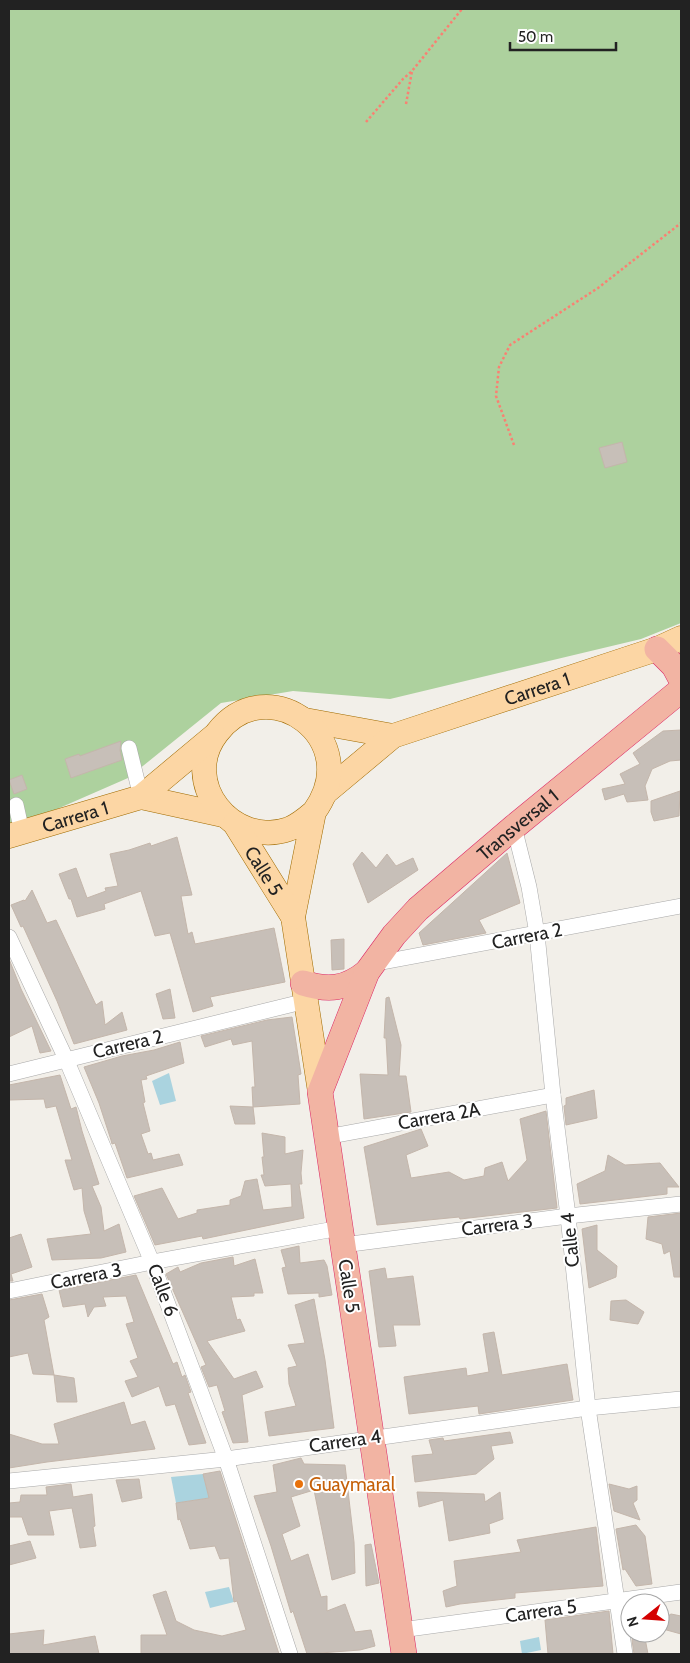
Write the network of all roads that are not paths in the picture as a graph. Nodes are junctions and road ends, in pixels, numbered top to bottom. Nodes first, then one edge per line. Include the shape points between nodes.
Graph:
1 (681, 638) edge
2 (657, 649) junction
3 (681, 679) edge
4 (681, 690) edge
5 (305, 720) junction
6 (216, 734) junction
7 (393, 736) junction
8 (129, 748) dead end
9 (141, 798) junction
10 (320, 802) junction
11 (16, 805) dead end
12 (229, 819) junction
13 (514, 827) junction
14 (15, 834) edge
15 (681, 906) edge
16 (293, 917) junction
17 (537, 934) junction
18 (9, 937) edge
19 (370, 968) junction
20 (304, 992) junction
21 (66, 1059) junction
22 (9, 1074) edge
23 (320, 1092) junction
24 (553, 1096) junction
25 (326, 1137) junction
26 (681, 1204) edge
27 (568, 1216) junction
28 (341, 1236) junction
29 (152, 1262) junction
30 (9, 1291) edge
31 (681, 1399) edge
32 (588, 1408) junction
33 (372, 1437) junction
34 (226, 1458) junction
35 (9, 1481) edge
36 (681, 1592) edge
37 (617, 1601) junction
38 (401, 1630) junction
39 (290, 1654) edge
40 (404, 1654) edge
41 (625, 1654) edge

1 - 2 main road, Carrera 1
2 - 3 highway via 674,666
2 - 7 main road, Carrera 1
4 - 13 highway, Transversal 1
5 - 6 main road via 279,708 250,709 225,723
5 - 7 main road, Carrera 1
5 - 10 main road via 315,730 327,753 329,779
6 - 9 main road, Carrera 1
6 - 12 main road via 205,761 205,776 214,803
7 - 10 main road, Carrera 1
8 - 9 street
9 - 12 main road, Carrera 1
9 - 14 main road, Carrera 1
10 - 12 main road via 303,821 277,832 248,830
10 - 16 main road, Calle 5
11 - 14 street
12 - 16 main road, Calle 5
13 - 17 street, Calle 4
13 - 19 highway, Transversal 1 via 418,909
15 - 17 street, Carrera 2
16 - 20 main road, Calle 5
17 - 19 street, Carrera 2
17 - 24 street, Calle 4
18 - 21 street, Calle 6
19 - 20 highway, Transversal 1 via 356,981
19 - 23 highway, Transversal 1
20 - 21 street, Carrera 2
20 - 23 main road, Calle 5
21 - 22 street, Carrera 2
21 - 29 street, Calle 6
23 - 25 highway, Calle 5
24 - 25 street, Carrera 2A
24 - 27 street, Calle 4
25 - 28 highway, Calle 5
26 - 27 street, Carrera 3
27 - 28 street, Carrera 3
27 - 32 street, Calle 4
28 - 29 street, Carrera 3
28 - 33 highway, Calle 5
29 - 30 street, Carrera 3
29 - 34 street, Calle 6
31 - 32 street, Carrera 4
32 - 33 street, Carrera 4
32 - 37 street, Calle 4
33 - 34 street, Carrera 4
33 - 38 highway, Calle 5
34 - 35 street, Carrera 4
34 - 39 street, Calle 6
36 - 37 street, Carrera 5
37 - 38 street, Carrera 5
37 - 41 street, Calle 4
38 - 40 highway, Calle 5

